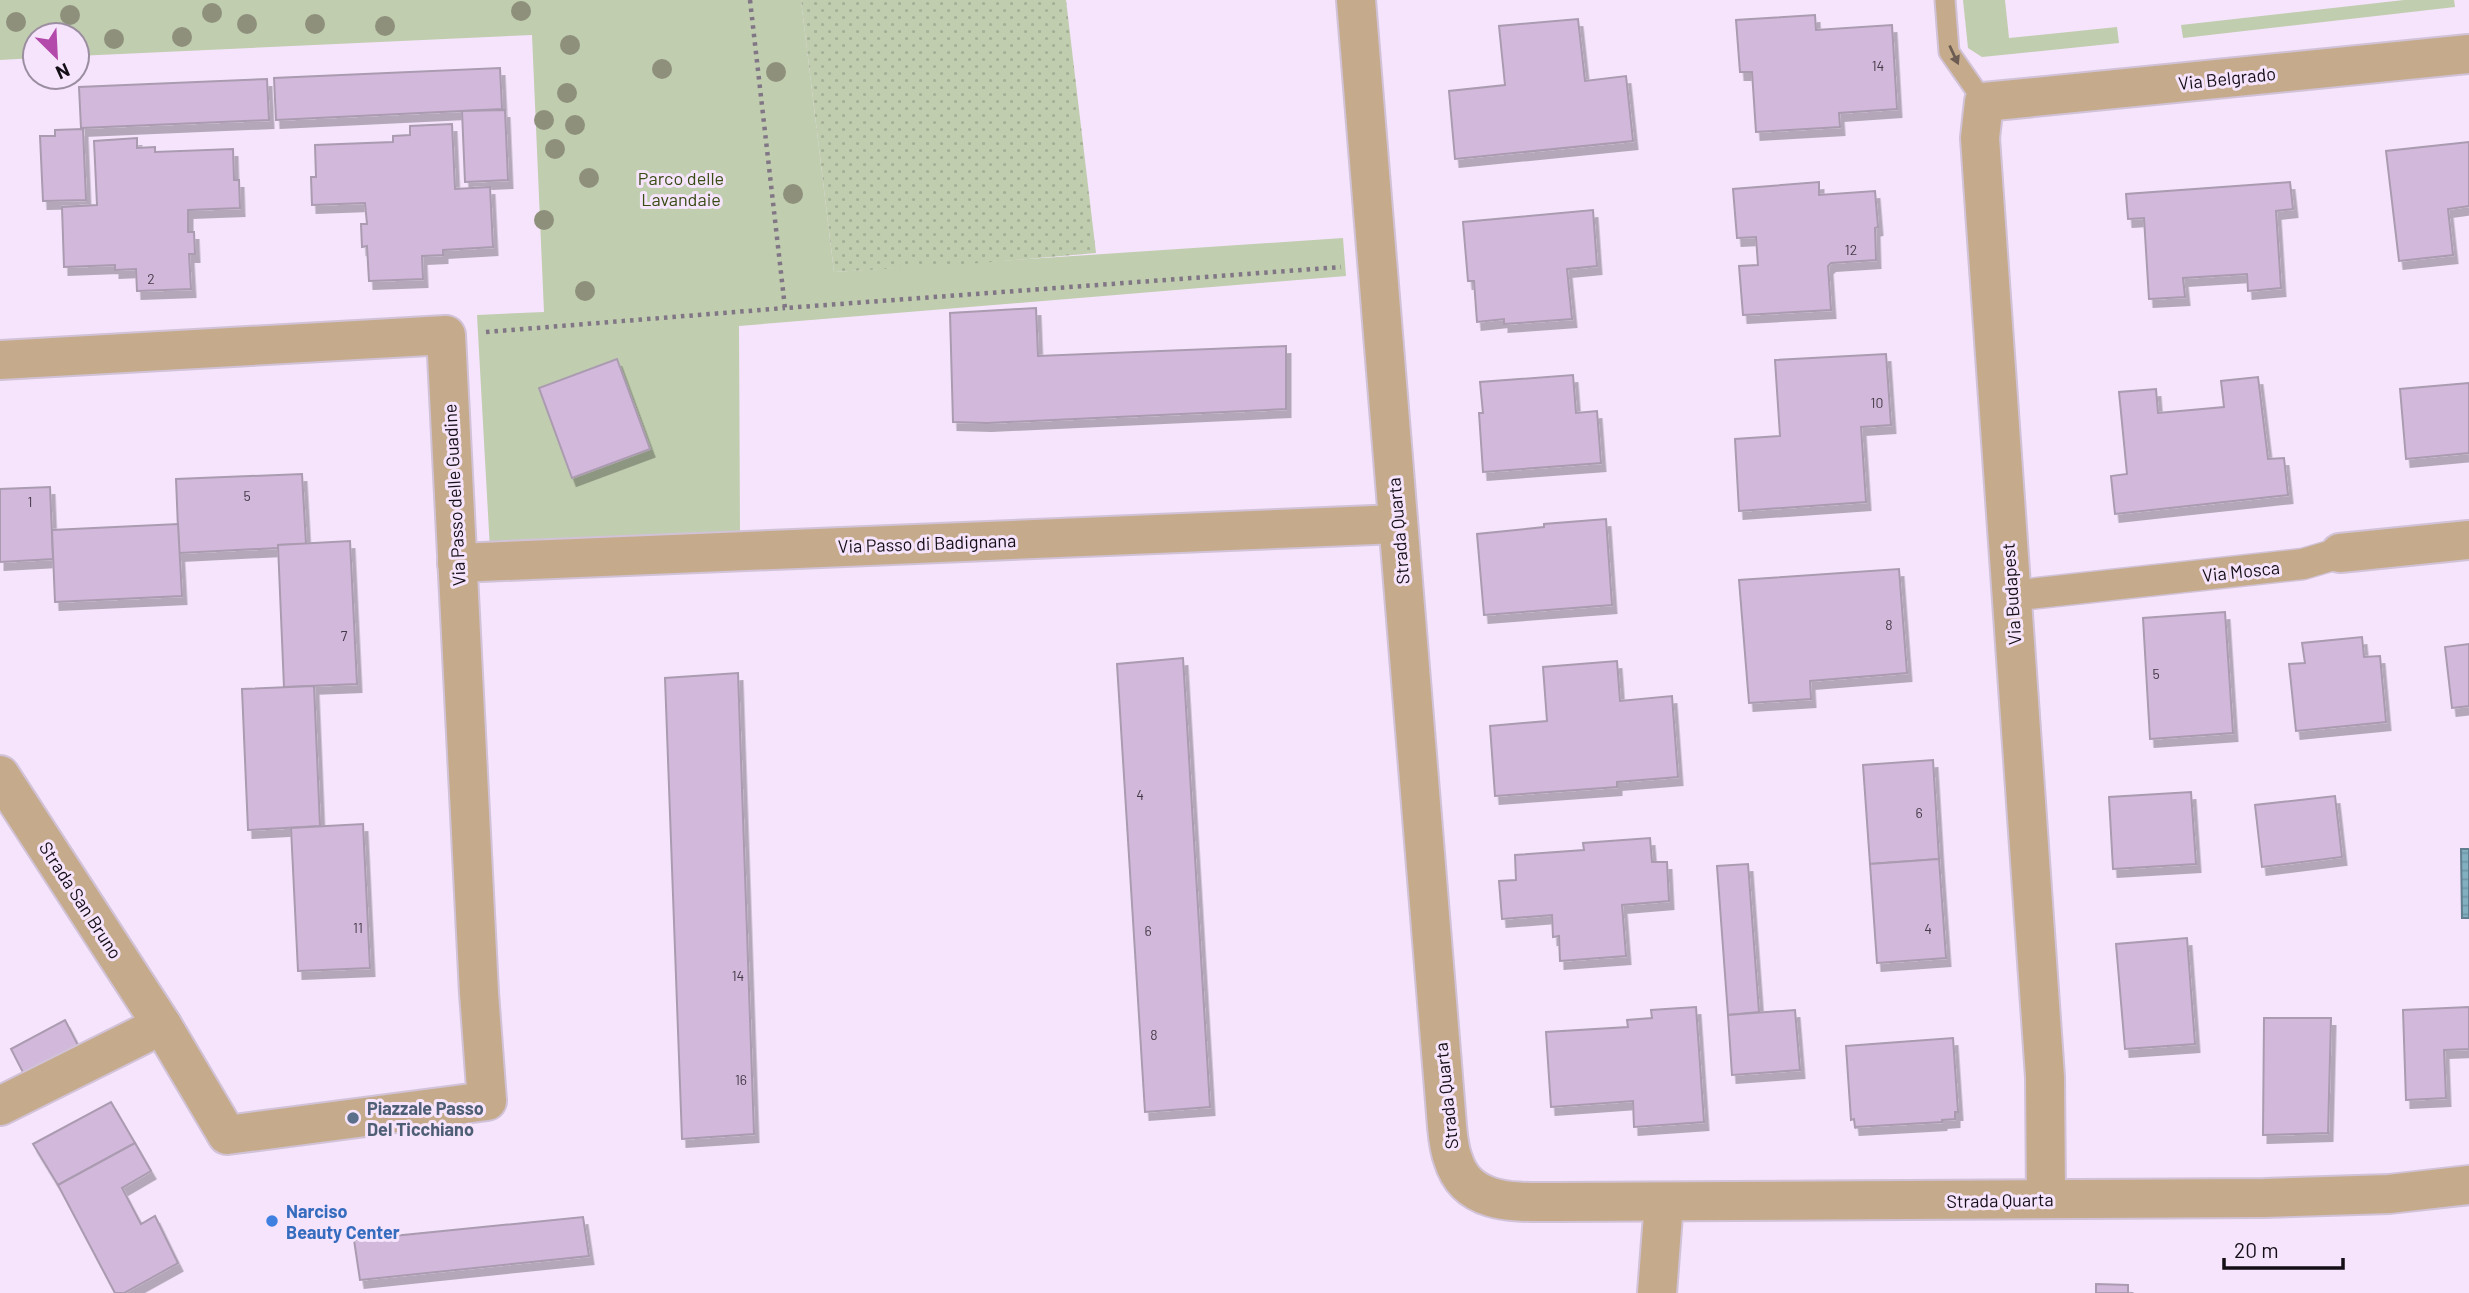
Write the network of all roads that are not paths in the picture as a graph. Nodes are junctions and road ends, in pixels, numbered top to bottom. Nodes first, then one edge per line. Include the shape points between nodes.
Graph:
1 (1356, 0) edge
2 (1945, 0) edge
3 (2469, 54) edge
4 (1984, 102) junction
5 (0, 360) edge
6 (1398, 524) junction
7 (2469, 540) edge
8 (2340, 553) joint
9 (457, 562) junction
10 (2011, 596) junction
11 (0, 775) edge
12 (162, 1026) junction
13 (0, 1107) edge
14 (228, 1135) joint
15 (2468, 1186) edge
16 (2046, 1199) junction
17 (1664, 1202) junction
18 (1657, 1293) edge

1 - 6 street, Strada Quarta
2 -> 4 lane via 1949,52
3 - 4 street, Via Belgrado
4 - 10 street, Via Budapest via 1980,138
5 - 9 street, Via Passo delle Guadine via 446,335
6 - 9 street, Via Passo di Badignana
6 - 17 street, Strada Quarta via 1452,1157 1470,1188 1493,1198
7 - 8 street, Via Mosca
8 - 10 street, Via Mosca via 2303,564
9 - 14 street, Via Passo delle Guadine via 487,1101
10 - 16 street, Via Budapest via 2045,1077
11 - 12 street, Strada San Bruno
12 - 13 street
12 - 14 street, Strada San Bruno
15 - 16 street, Strada Quarta via 2344,1196
16 - 17 street, Strada Quarta
17 - 18 street

